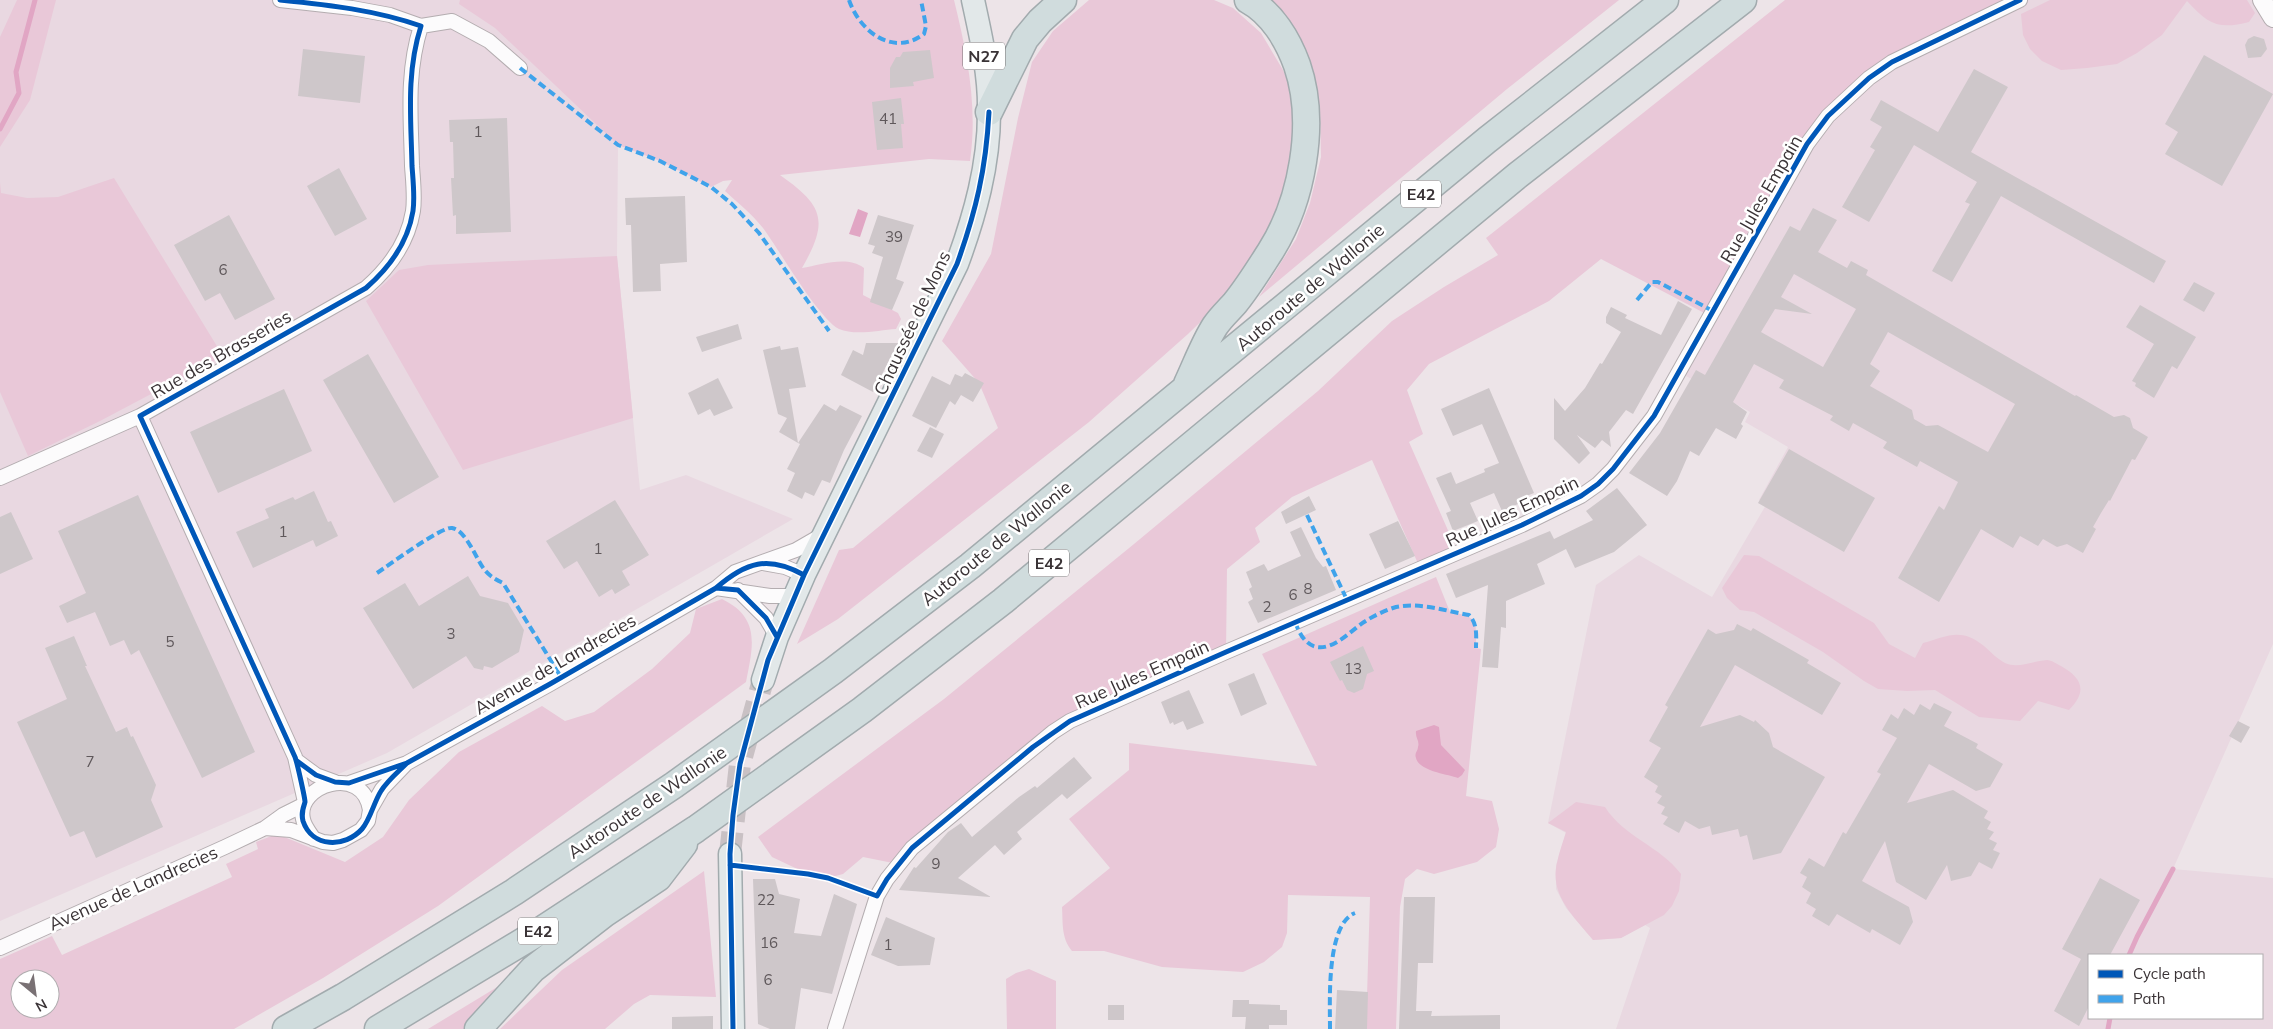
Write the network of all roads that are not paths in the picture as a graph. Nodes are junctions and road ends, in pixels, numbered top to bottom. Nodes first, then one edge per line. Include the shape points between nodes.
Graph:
1 (280, 0) edge
2 (973, 0) edge
3 (1063, 0) edge
4 (1248, 0) edge
5 (1665, 0) edge
6 (1743, 0) edge
7 (2020, 0) edge
8 (2262, 0) edge
9 (352, 4) edge
10 (2273, 18) edge
11 (421, 26) junction
12 (520, 68) dead end
13 (990, 112) junction
14 (1182, 393) junction
15 (140, 416) junction
16 (0, 478) edge
17 (825, 533) junction
18 (760, 563) junction
19 (804, 575) junction
20 (716, 588) junction
21 (738, 590) junction
22 (795, 596) junction
23 (777, 637) junction
24 (763, 680) tunnel mouth
25 (297, 761) junction
26 (407, 763) junction
27 (342, 783) junction
28 (304, 803) junction
29 (370, 810) junction
30 (265, 828) junction
31 (696, 829) junction
32 (314, 838) junction
33 (730, 854) tunnel mouth
34 (0, 948) edge
35 (286, 1029) edge
36 (378, 1029) edge
37 (478, 1029) edge
38 (733, 1029) edge
39 (836, 1029) edge

1 - 9 street
2 - 13 main road, N27 via 982,41
3 - 13 highway via 1025,39
4 - 14 highway via 1277,26 1292,50 1299,72 1305,121 1301,175 1283,228 1270,252 1237,301 1215,326
5 - 14 highway, Autoroute de Wallonie / E42 via 1487,140
6 - 31 highway, E42 via 1518,175 1003,601 862,710
7 - 39 street, Rue Jules Empain via 1892,62 1828,116 1807,144 1654,416 1614,469 1598,484 1522,525 1217,656 1070,721 1053,732 912,848 887,879 877,896
8 - 10 street
9 - 11 street
11 - 12 street via 452,21 489,41
11 - 15 street, Rue des Brasseries via 410,72 413,211 404,241 394,257 366,288
13 - 17 main road, Chaussée de Mons / N27 via 981,188 957,264
14 - 35 highway, Autoroute de Wallonie / E42 via 970,566 833,672 682,780 514,892
15 - 16 street, Rue des Brasseries
15 - 25 street, Rue des Brasseries
17 - 18 street, Avenue de Landrecies via 796,550
17 - 19 main road, N27
18 - 19 street, Avenue de Landrecies via 785,566
18 - 20 street, Avenue de Landrecies via 735,572
19 - 22 main road, N27
20 - 21 street
20 - 26 street, Avenue de Landrecies
21 - 22 street via 770,596
21 - 23 street via 766,618
22 - 23 main road, N27
23 - 24 main road, N27
25 - 27 street via 316,775
25 - 28 street, Rue des Brasseries
26 - 27 street, Avenue de Landrecies
26 - 29 street, Avenue de Landrecies via 382,789
27 - 28 street, Avenue de Landrecies via 315,792
27 - 29 street via 364,792
28 - 30 street, Avenue de Landrecies
28 - 32 street via 303,820
29 - 32 street, Avenue de Landrecies via 368,821 361,830 343,840 333,843
30 - 32 street, Avenue de Landrecies via 291,830
30 - 34 street, Avenue de Landrecies
31 - 36 highway, E42 via 537,933
31 - 37 highway via 658,878 604,914 533,969
33 - 38 main road

